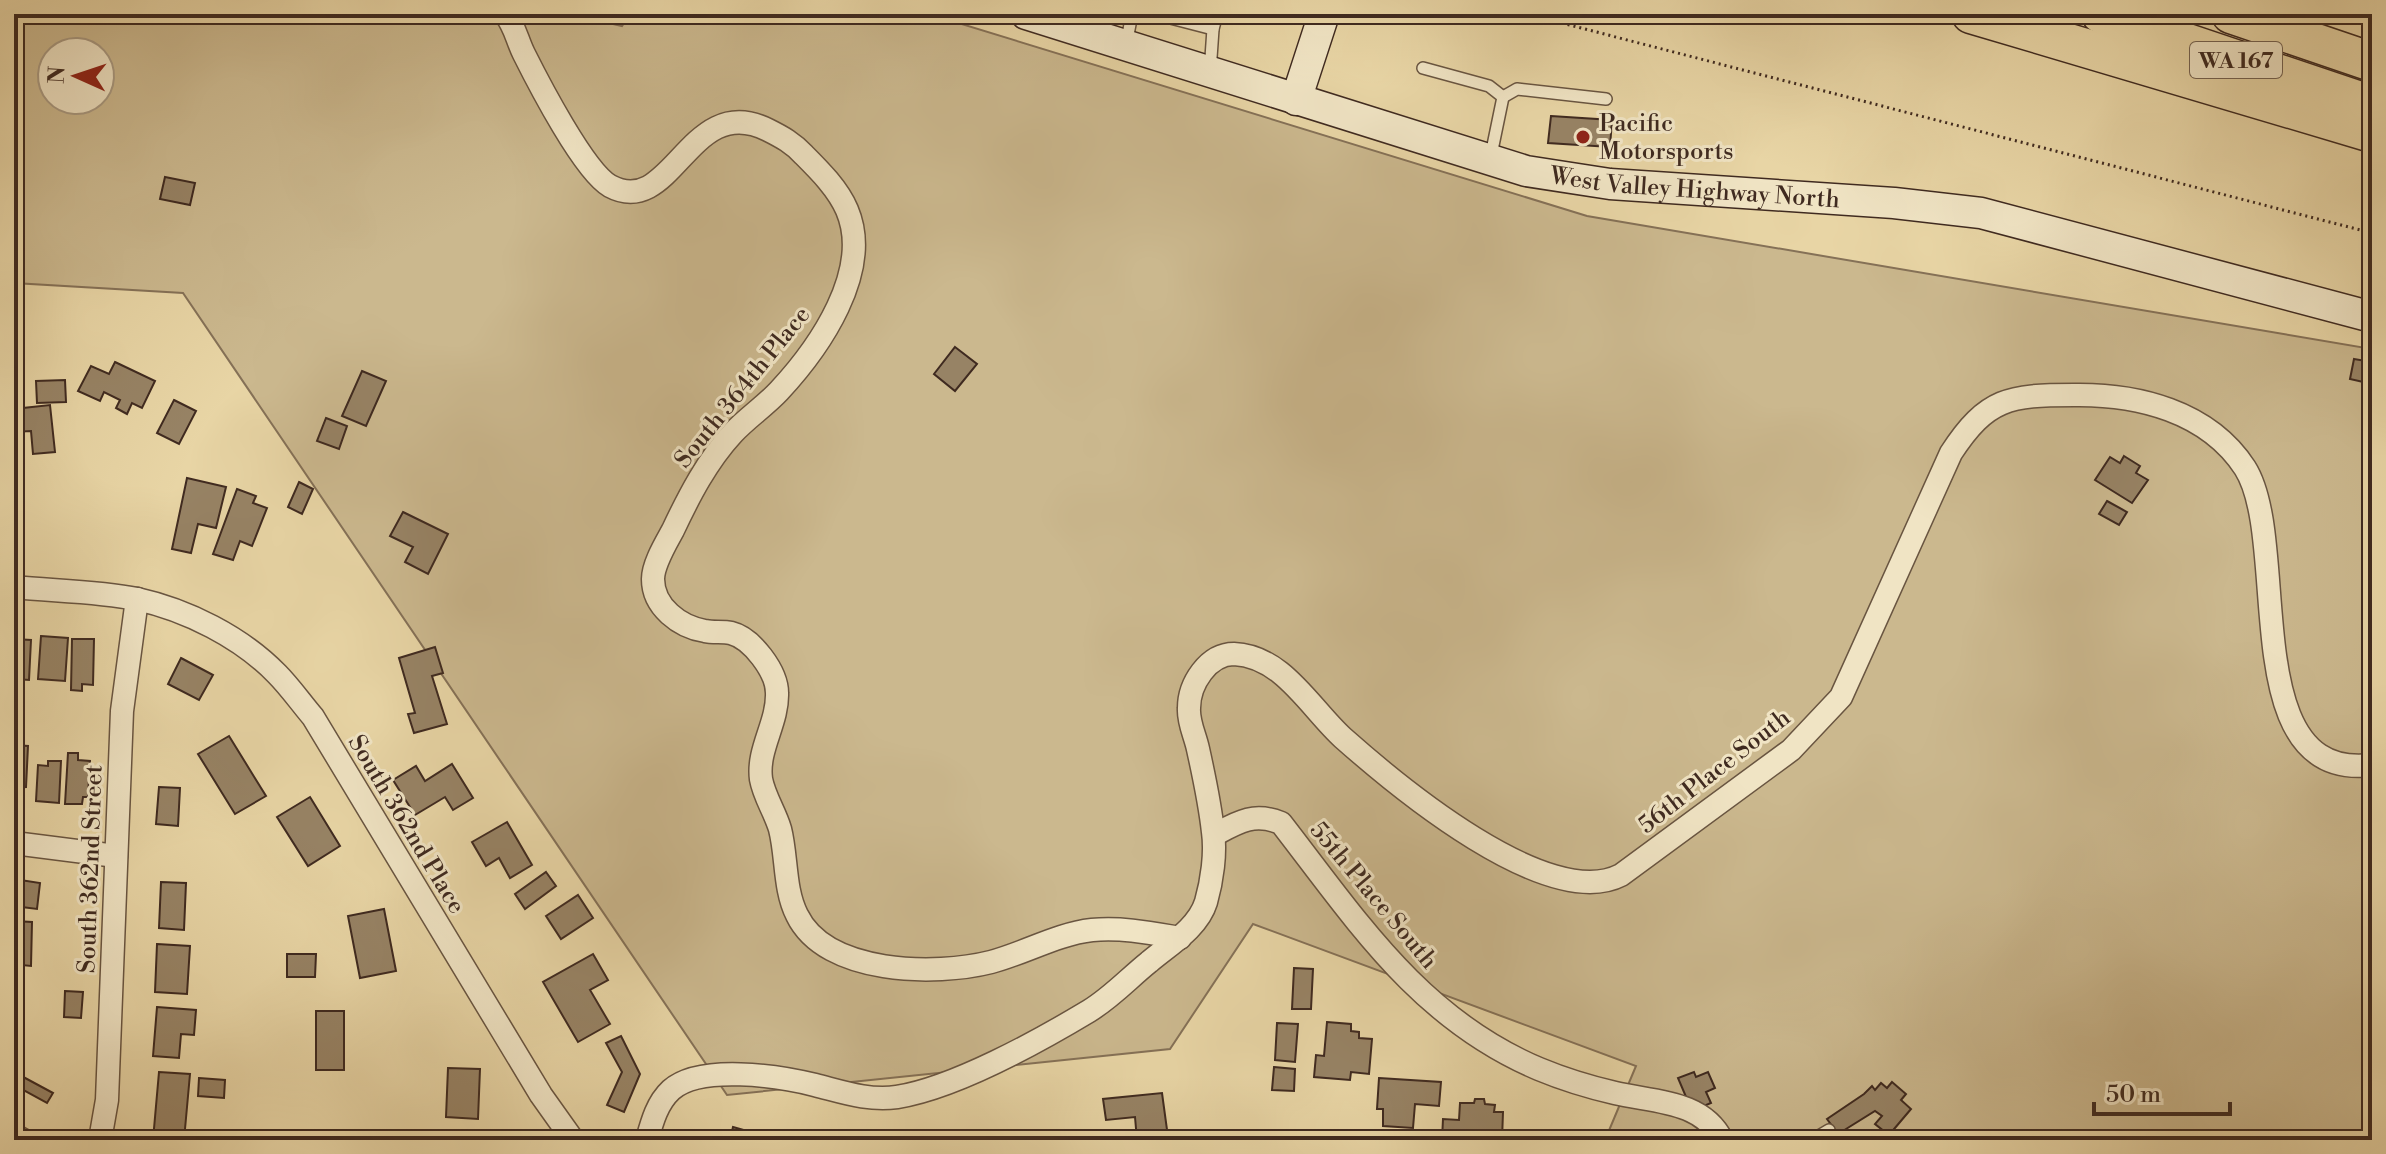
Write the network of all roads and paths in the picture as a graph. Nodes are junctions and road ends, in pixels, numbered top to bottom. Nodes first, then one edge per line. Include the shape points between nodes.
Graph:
1 (505, 14) edge
2 (1026, 14) edge
3 (1132, 14) edge
4 (1155, 14) edge
5 (1217, 14) edge
6 (1324, 14) edge
7 (1527, 14) edge
8 (1971, 14) edge
9 (2101, 14) edge
10 (2231, 14) edge
11 (2306, 14) edge
12 (1213, 29) junction
13 (2372, 42) edge
14 (1126, 46) junction
15 (2372, 62) edge
16 (1423, 68) dead end
17 (1210, 72) junction
18 (1503, 97) junction
19 (1606, 99) dead end
20 (1296, 100) junction
21 (2372, 105) edge
22 (2372, 133) edge
23 (1490, 160) junction
24 (2372, 233) edge
25 (2372, 317) edge
26 (14, 587) edge
27 (137, 599) junction
28 (2372, 765) edge
29 (1214, 835) junction
30 (14, 843) edge
31 (116, 856) junction
32 (1180, 938) junction
33 (1829, 1130) dead end
34 (1716, 1131) edge
35 (14, 1135) edge
36 (23, 1140) edge
37 (100, 1140) edge
38 (573, 1140) edge
39 (647, 1140) edge
40 (1812, 1140) edge

1 - 32 street, South 364th Place via 586,163 615,188 645,190 707,133 728,122 750,121 791,142 847,209 854,266 825,331 781,389 733,433 703,471 653,579 671,618 701,631 735,633 767,661 778,689 761,755 761,781 779,827 795,913 805,928 836,952 866,963 909,968 987,963 1091,930
2 - 14 main road, West Valley Highway North
3 - 14 lane
4 - 12 lane
5 - 12 lane
6 - 20 main road
7 - 24 path
8 - 22 highway
9 - 21 highway, WA 167
10 - 15 highway, WA 167
11 - 13 highway
12 - 17 lane
14 - 17 main road, West Valley Highway North
16 - 18 lane via 1489,86
17 - 20 main road, West Valley Highway North
18 - 19 lane via 1517,89
18 - 23 lane
20 - 23 main road, West Valley Highway North
23 - 25 main road, West Valley Highway North via 1585,181 1981,213
26 - 27 street, South 362nd Place
27 - 31 street, South 362nd Street via 122,711
27 - 38 street, South 362nd Place via 206,623 248,650 277,673 313,717
28 - 29 street, 56th Place South via 2331,761 2310,748 2293,726 2280,686 2265,539 2253,485 2222,444 2174,411 2129,398 2026,398 1996,405 1975,419 1951,453 1841,697 1791,750 1615,879 1564,879 1501,854 1380,769 1276,668 1237,655 1220,657 1205,668 1189,704
29 - 32 street, 56th Place South via 1205,905
29 - 34 street, 55th Place South via 1243,819 1266,817 1281,823 1383,955 1454,1020 1540,1069 1616,1094 1684,1108
30 - 31 street
31 - 37 street, South 362nd Street via 107,1100
32 - 39 street via 1094,1008 949,1081 908,1095 877,1098 778,1079 701,1076 668,1093
33 - 40 lane
35 - 36 street

